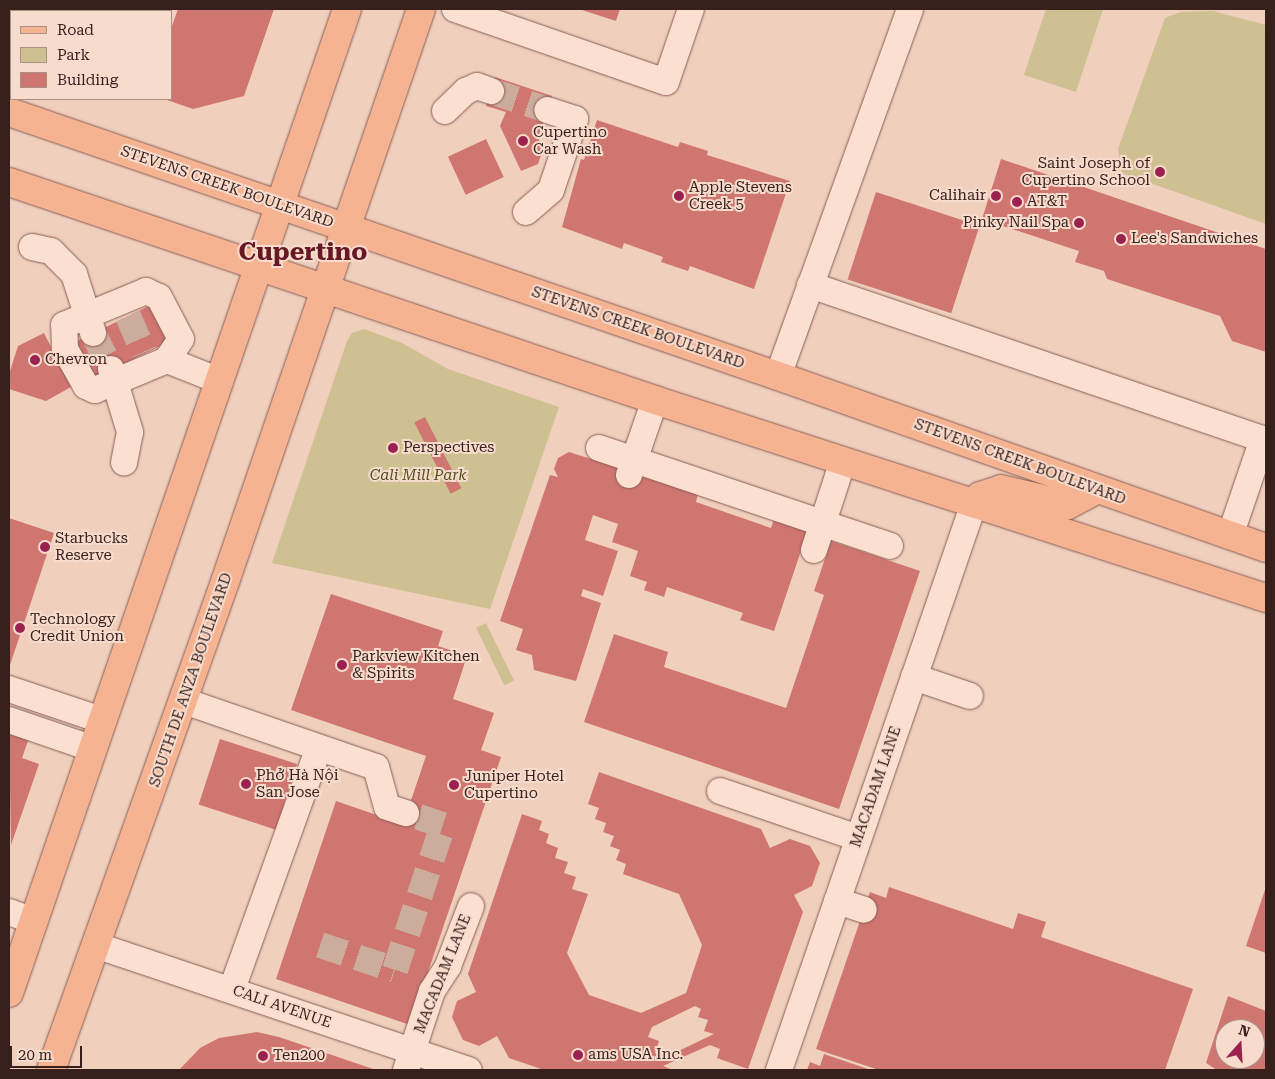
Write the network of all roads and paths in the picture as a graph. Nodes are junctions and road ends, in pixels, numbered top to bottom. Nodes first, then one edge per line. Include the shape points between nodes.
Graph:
1 (347, 9) edge
2 (421, 9) edge
3 (454, 9) edge
4 (691, 9) edge
5 (910, 9) edge
6 (491, 91) tunnel mouth
7 (547, 110) tunnel mouth
8 (445, 111) dead end
9 (9, 112) edge
10 (9, 182) edge
11 (280, 206) junction
12 (526, 212) dead end
13 (346, 229) junction
14 (32, 247) dead end
15 (260, 266) junction
16 (810, 285) junction
17 (326, 288) junction
18 (89, 324) junction
19 (154, 360) junction
20 (114, 375) junction
21 (778, 376) junction
22 (220, 381) junction
23 (655, 400) junction
24 (599, 448) dead end
25 (843, 461) junction
26 (124, 462) dead end
27 (632, 468) junction
28 (1096, 490) junction
29 (974, 504) junction
30 (824, 523) junction
31 (1230, 536) junction
32 (890, 546) dead end
33 (1266, 548) edge
34 (814, 550) dead end
35 (1266, 598) edge
36 (914, 677) junction
37 (9, 689) edge
38 (970, 696) dead end
39 (184, 701) junction
40 (9, 720) edge
41 (100, 720) junction
42 (91, 748) junction
43 (319, 748) junction
44 (720, 791) dead end
45 (406, 814) tunnel mouth
46 (858, 838) junction
47 (837, 901) junction
48 (471, 906) dead end
49 (864, 910) dead end
50 (21, 916) edge
51 (95, 944) junction
52 (232, 990) junction
53 (9, 993) edge
54 (409, 1061) edge
55 (51, 1070) edge
56 (469, 1070) edge
57 (779, 1070) edge

1 - 11 main road
2 - 13 main road, SOUTH DE ANZA BOULEVARD
3 - 4 lane via 666,82
5 - 16 lane
6 - 8 lane via 477,86 466,91
7 - 12 lane via 575,119 551,190
9 - 11 main road, STEVENS CREEK BOULEVARD
10 - 15 main road
11 - 13 main road, STEVENS CREEK BOULEVARD
11 - 15 main road
13 - 17 main road, SOUTH DE ANZA BOULEVARD
13 - 21 main road, STEVENS CREEK BOULEVARD
14 - 18 lane via 51,251 74,274
15 - 17 main road
15 - 22 main road
16 - 21 lane
16 - 31 lane via 1264,439
17 - 23 main road
17 - 39 main road, SOUTH DE ANZA BOULEVARD
18 - 19 lane via 125,308 146,291 158,297 181,339
18 - 20 lane via 64,325 65,349 86,386 95,390
19 - 20 lane
19 - 22 lane
20 - 26 lane via 130,432
21 - 28 main road, STEVENS CREEK BOULEVARD
22 - 41 main road
23 - 25 main road
23 - 27 lane
24 - 27 lane
25 - 29 main road
25 - 30 lane
27 - 30 lane
28 - 29 main road via 1068,505 1001,489 980,496
28 - 31 main road, STEVENS CREEK BOULEVARD
29 - 35 main road
29 - 36 lane, MACADAM LANE
30 - 32 lane
30 - 34 lane
31 - 33 main road, STEVENS CREEK BOULEVARD
36 - 38 lane
36 - 46 lane, MACADAM LANE
37 - 41 lane
39 - 43 lane
39 - 51 main road, SOUTH DE ANZA BOULEVARD
40 - 42 lane
41 - 42 main road
42 - 50 main road
43 - 45 lane via 376,767 387,807
43 - 52 lane
44 - 46 lane
46 - 47 lane, MACADAM LANE
47 - 49 lane
47 - 57 lane, MACADAM LANE
48 - 54 lane, MACADAM LANE via 448,966 432,991
50 - 53 main road
51 - 52 lane, CALI AVENUE
51 - 55 main road, SOUTH DE ANZA BOULEVARD
52 - 54 lane, CALI AVENUE
54 - 56 lane, CALI AVENUE

